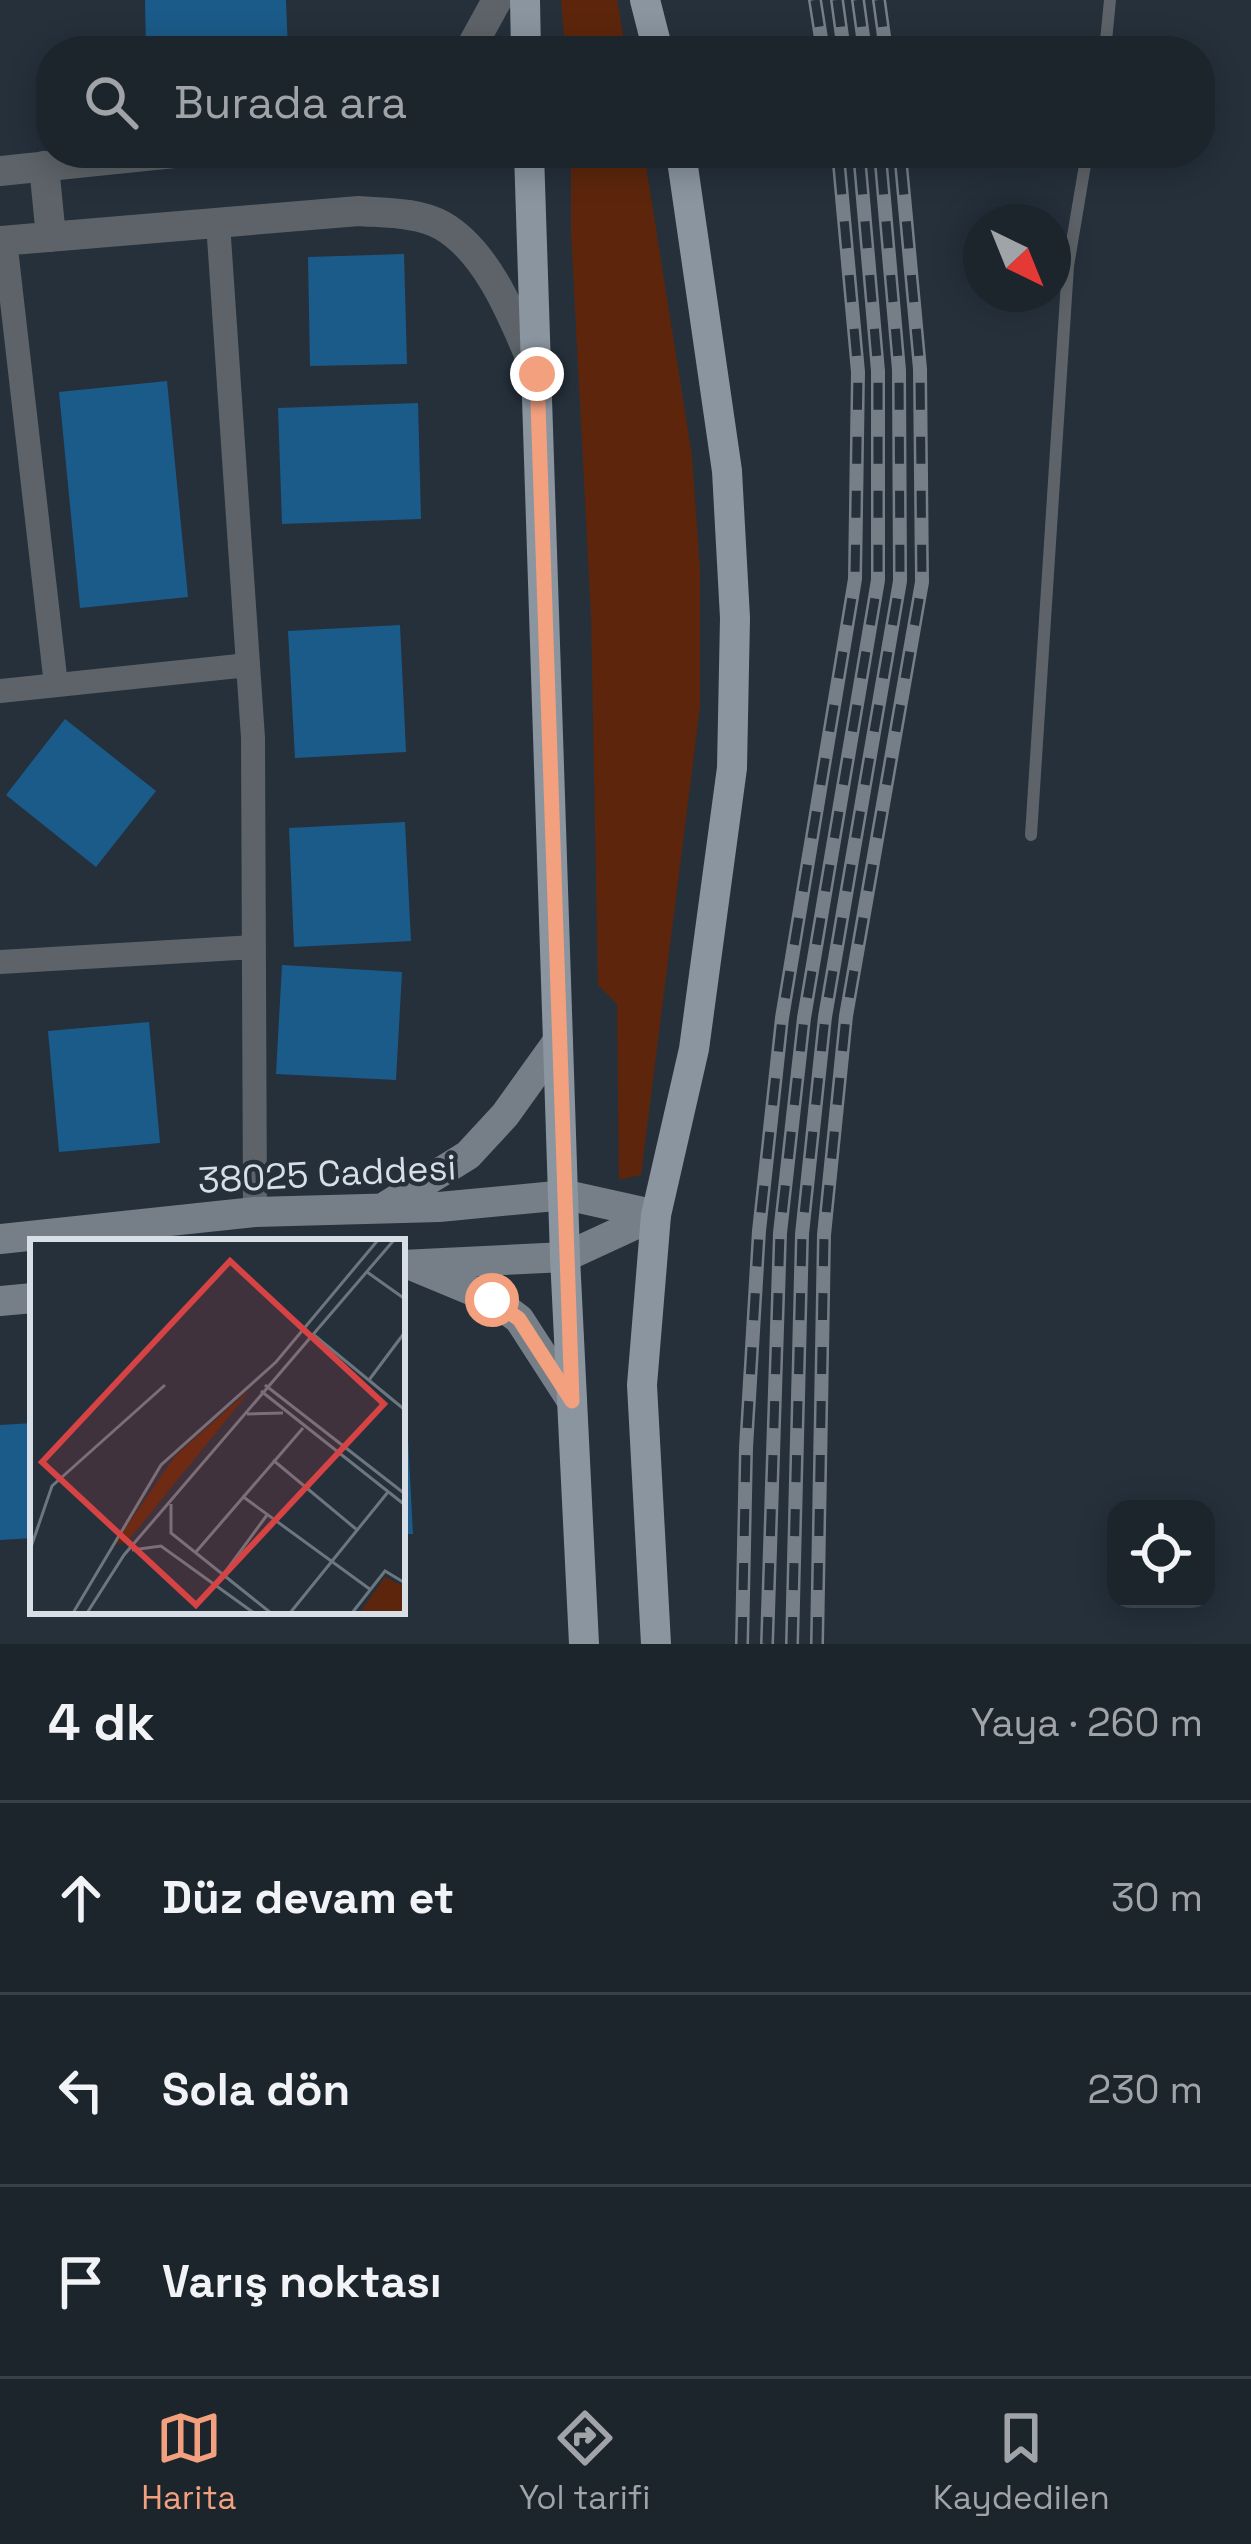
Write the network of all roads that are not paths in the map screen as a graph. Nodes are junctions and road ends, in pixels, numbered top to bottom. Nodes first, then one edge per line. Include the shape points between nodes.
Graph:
1 (497, 0) edge
2 (525, 0) edge
3 (645, 0) edge
4 (1110, 0) edge
5 (477, 36) edge
6 (526, 36) edge
7 (654, 36) edge
8 (1106, 36) edge
9 (36, 167) edge
10 (44, 168) edge
11 (530, 168) edge
12 (683, 168) edge
13 (1084, 168) edge
14 (0, 171) edge
15 (218, 224) junction
16 (51, 237) junction
17 (2, 240) edge
18 (537, 374) junction
19 (248, 665) junction
20 (56, 685) junction
21 (0, 691) edge
22 (1031, 835) dead end
23 (254, 947) junction
24 (0, 962) edge
25 (558, 1041) junction
26 (566, 1195) junction
27 (382, 1209) junction
28 (255, 1212) junction
29 (656, 1215) junction
30 (0, 1239) edge
31 (565, 1257) junction
32 (406, 1264) edge
33 (30, 1298) edge
34 (0, 1301) edge
35 (572, 1401) junction
36 (584, 1644) edge
37 (656, 1644) edge

1 - 5 street
2 - 6 main road
3 - 7 main road
4 - 8 lane
9 - 14 street
10 - 16 street
11 - 18 main road
12 - 29 main road via 727,471 733,747 694,1049
13 - 22 lane via 1068,266
15 - 16 street
15 - 18 street via 359,212 443,226 506,300
15 - 19 street
16 - 17 street
17 - 20 street
18 - 25 main road
19 - 20 street
19 - 23 street
20 - 21 street
23 - 24 street
23 - 28 street
25 - 26 main road
25 - 27 main road via 468,1155
26 - 27 main road, 38025 Caddesi
26 - 29 main road, 38025 Caddesi
26 - 31 main road
27 - 28 main road, 38025 Caddesi
28 - 30 main road, 38025 Caddesi
29 - 31 main road
29 - 37 main road via 642,1385
31 - 32 main road
31 - 35 main road
32 - 35 main road via 519,1319
33 - 34 main road
35 - 36 main road

